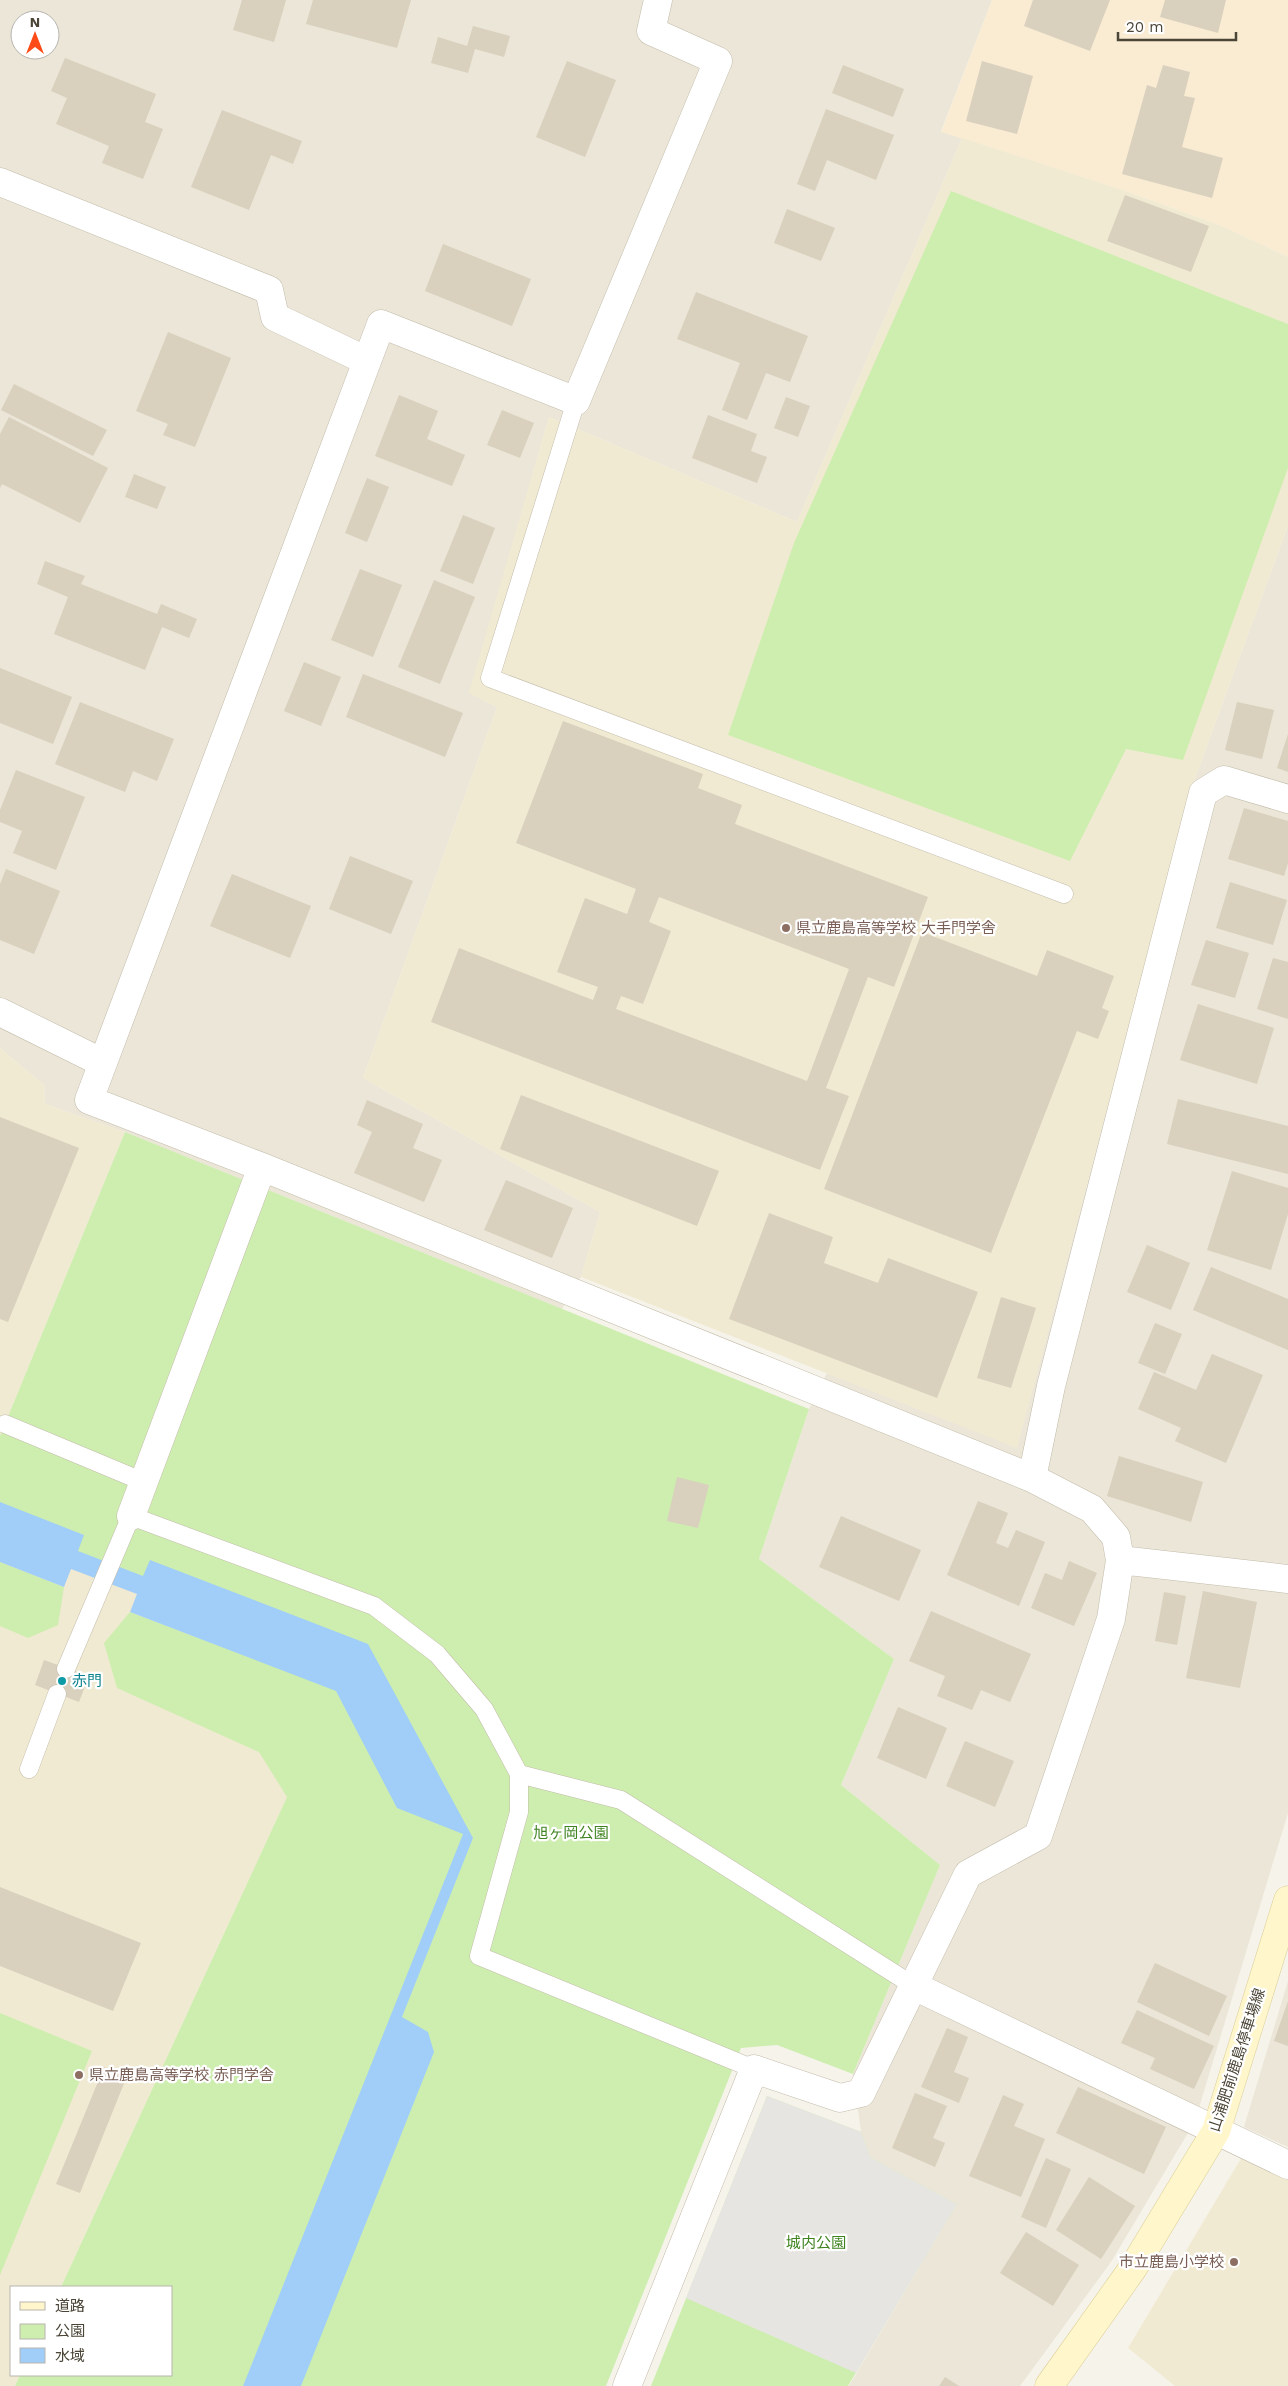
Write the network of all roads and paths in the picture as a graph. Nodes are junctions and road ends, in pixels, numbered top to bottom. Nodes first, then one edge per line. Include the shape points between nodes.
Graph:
1 (658, 0) edge
2 (0, 182) edge
3 (367, 362) junction
4 (576, 401) junction
5 (1288, 799) edge
6 (1064, 894) dead end
7 (0, 1012) edge
8 (103, 1063) junction
9 (262, 1167) junction
10 (5, 1424) dead end
11 (1032, 1478) junction
12 (144, 1482) junction
13 (131, 1516) junction
14 (1120, 1560) junction
15 (1288, 1580) edge
16 (66, 1668) dead end
17 (57, 1694) dead end
18 (29, 1769) dead end
19 (519, 1774) junction
20 (1288, 1900) edge
21 (914, 1986) junction
22 (754, 2068) junction
23 (1216, 2131) junction
24 (1288, 2165) edge
25 (627, 2386) edge
26 (1050, 2386) edge

1 - 4 street via 651,31 718,61
2 - 3 street via 269,290 275,317
3 - 4 street via 381,324
3 - 8 street
4 - 6 lane via 490,678
5 - 11 street via 1224,780 1203,793 1054,1376
7 - 8 street
8 - 9 street via 89,1100
9 - 11 street
9 - 12 street
10 - 12 lane
11 - 14 street via 1092,1510 1116,1537
12 - 13 street
13 - 16 lane
13 - 19 lane via 374,1606 437,1654 484,1710
14 - 15 street
14 - 21 street via 1111,1619 1038,1836 968,1874
17 - 18 lane
19 - 21 lane via 621,1800
19 - 22 lane via 519,1812 479,1956
20 - 23 main road, 山浦肥前鹿島停車場線
21 - 22 street via 861,2093 840,2098
21 - 23 street
22 - 25 street
23 - 24 street
23 - 26 main road, 山浦肥前鹿島停車場線 via 1133,2268

